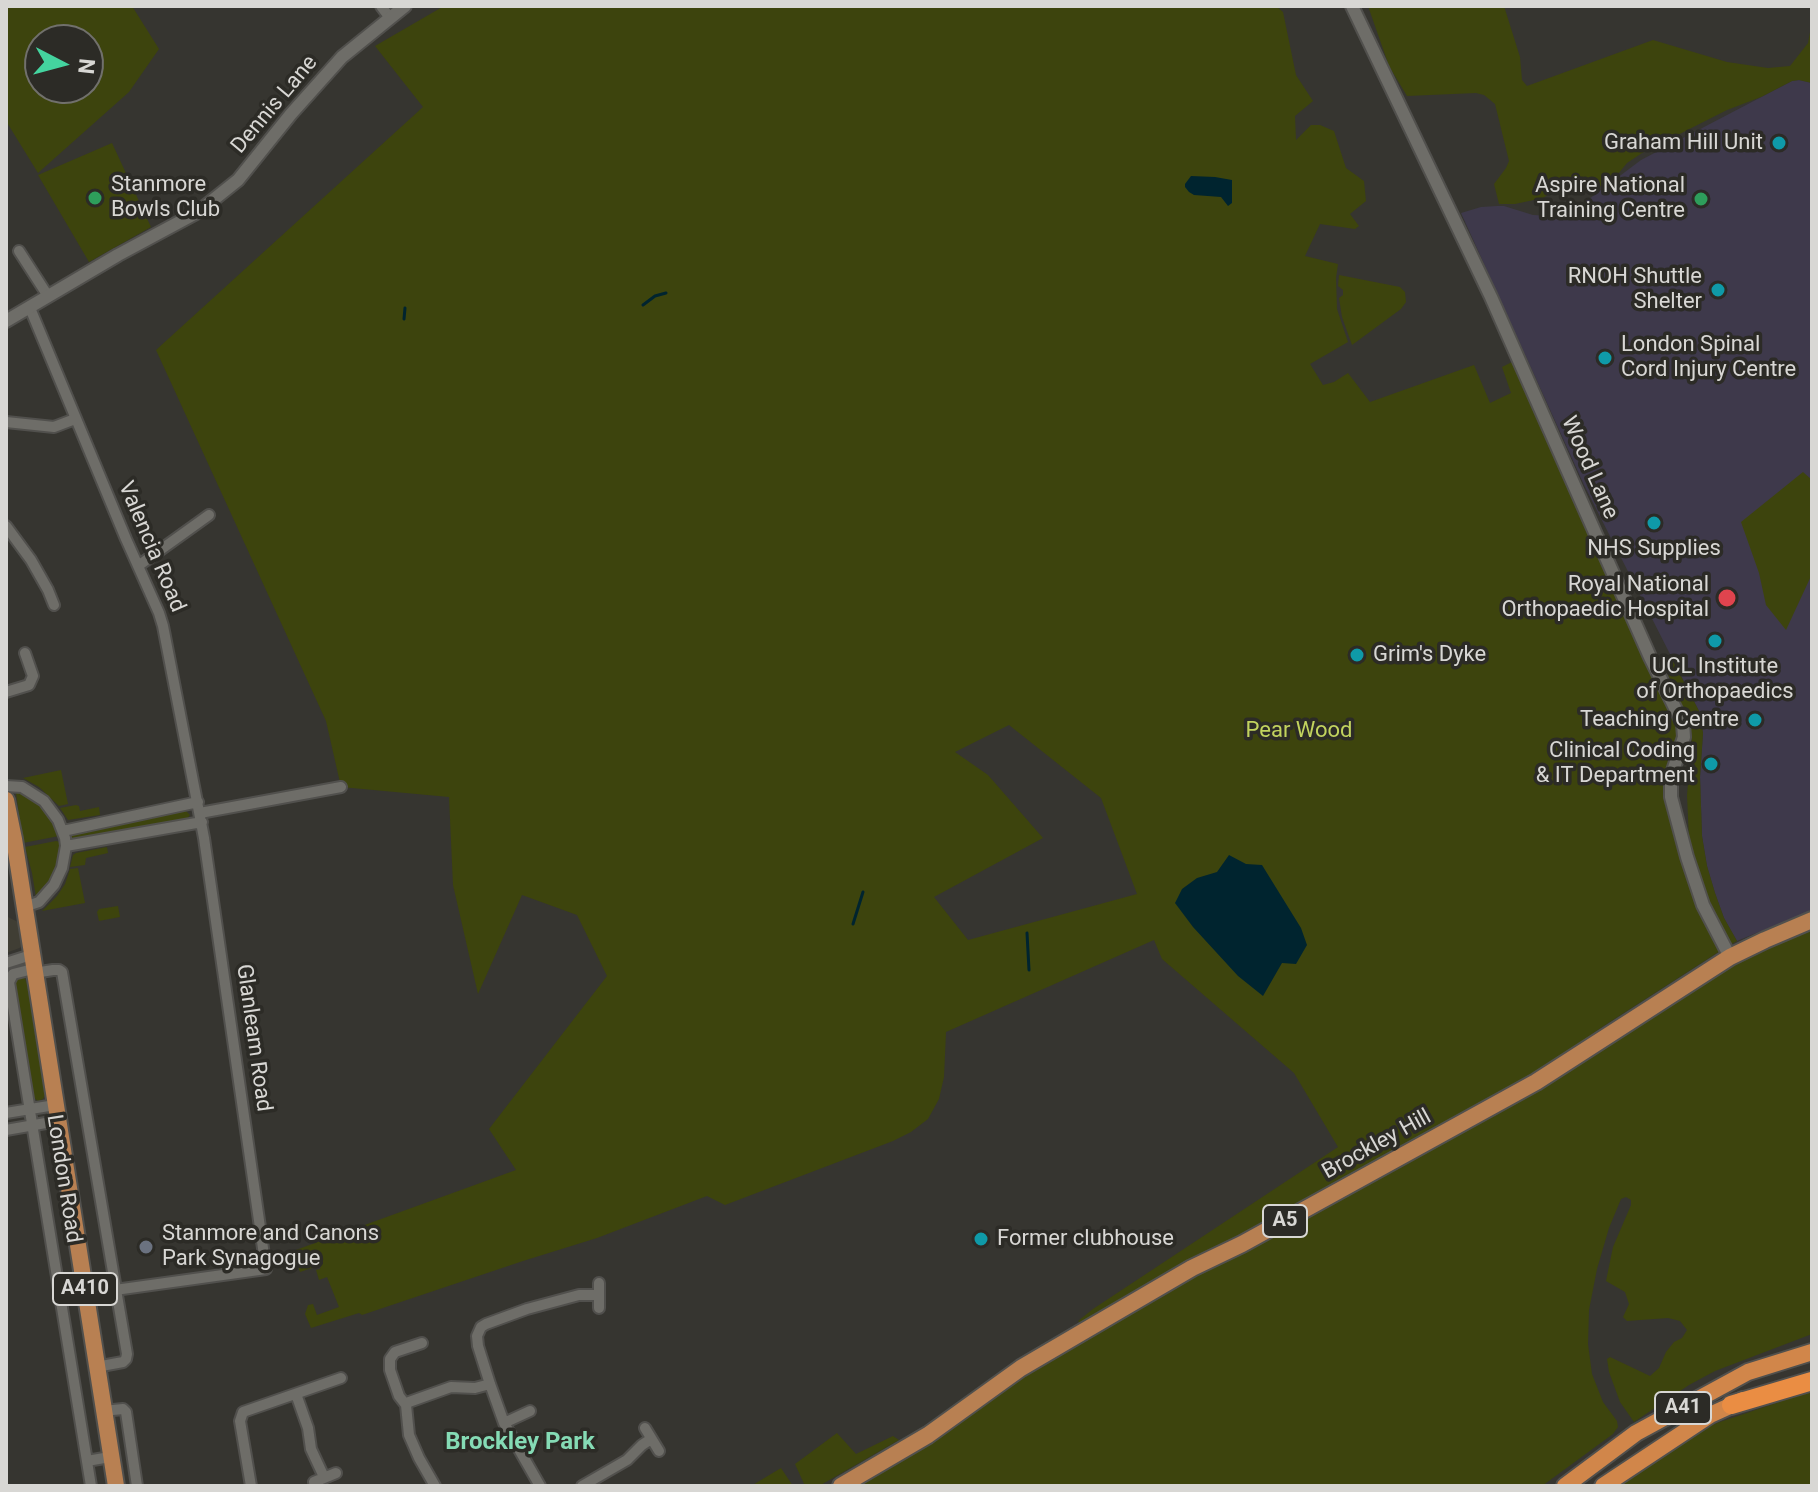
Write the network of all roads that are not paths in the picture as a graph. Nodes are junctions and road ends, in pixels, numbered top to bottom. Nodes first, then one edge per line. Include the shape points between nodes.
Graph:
1 (381, 6) edge
2 (405, 6) edge
3 (1352, 6) edge
4 (390, 18) junction
5 (19, 251) dead end
6 (48, 296) junction
7 (30, 308) junction
8 (6, 321) edge
9 (75, 419) junction
10 (6, 422) edge
11 (209, 515) dead end
12 (6, 526) edge
13 (138, 566) junction
14 (54, 605) dead end
15 (25, 653) dead end
16 (6, 692) edge
17 (6, 786) edge
18 (341, 787) dead end
19 (6, 800) edge
20 (200, 812) junction
21 (63, 831) junction
22 (66, 846) junction
23 (24, 907) junction
24 (1812, 920) edge
25 (1730, 957) junction
26 (6, 963) edge
27 (33, 965) junction
28 (30, 1109) junction
29 (6, 1113) edge
30 (56, 1113) junction
31 (32, 1125) junction
32 (6, 1130) edge
33 (599, 1283) dead end
34 (115, 1290) junction
35 (599, 1295) junction
36 (599, 1308) dead end
37 (422, 1343) dead end
38 (1812, 1352) edge
39 (96, 1367) junction
40 (1812, 1374) edge
41 (341, 1378) dead end
42 (1812, 1381) edge
43 (490, 1384) junction
44 (296, 1394) junction
45 (406, 1405) junction
46 (1731, 1405) junction
47 (103, 1411) junction
48 (530, 1411) dead end
49 (504, 1423) junction
50 (645, 1428) dead end
51 (651, 1439) junction
52 (659, 1451) dead end
53 (110, 1457) junction
54 (87, 1461) junction
55 (325, 1478) dead end
56 (91, 1486) edge
57 (116, 1486) edge
58 (137, 1486) edge
59 (251, 1486) edge
60 (435, 1486) edge
61 (540, 1486) edge
62 (582, 1486) edge
63 (841, 1486) edge
64 (1565, 1486) edge
65 (1603, 1486) edge

1 - 4 street
2 - 4 street, Dennis Lane
3 - 25 street, Wood Lane via 1491,297 1683,724 1671,797 1703,905
4 - 6 street, Dennis Lane via 342,57 238,180 198,212
5 - 6 street
6 - 7 street, Dennis Lane
7 - 8 street, Dennis Lane
7 - 9 street, Valencia Road
9 - 10 street via 54,427
9 - 13 street, Valencia Road
11 - 13 street
12 - 14 street
13 - 20 street, Valencia Road via 160,616
15 - 16 street via 33,676 29,685
17 - 21 street via 38,796
18 - 20 street
19 - 23 main road, London Road / A410
20 - 21 street
20 - 22 street
20 - 34 street, Glanleam Road via 266,1269
21 - 22 street
22 - 23 street via 54,885 39,902
23 - 27 main road, London Road / A410
24 - 25 main road, Brockley Hill / A5
25 - 63 main road, Brockley Hill / A5 via 1536,1082 1192,1268 1021,1368 928,1435
26 - 27 street
27 - 28 street, London Road via 13,974 9,982
27 - 30 main road, London Road / A410
27 - 34 street, London Road via 62,972
28 - 29 street
28 - 30 street
28 - 31 street, London Road
30 - 31 street
30 - 39 main road, London Road / A410
31 - 32 street
31 - 54 street, London Road
33 - 35 street
34 - 39 street, London Road via 126,1359
35 - 36 street
35 - 43 street via 527,1309 481,1327 477,1341
37 - 45 street via 395,1352 390,1359
38 - 64 highway, A41 via 1748,1372 1636,1433
39 - 47 main road, London Road / A410
40 - 46 highway, A41
41 - 44 street
42 - 46 highway
43 - 45 street via 451,1387
43 - 49 street
44 - 55 street
44 - 59 street via 241,1414
45 - 60 street via 409,1435
46 - 65 highway, A41
47 - 53 main road, London Road / A410
47 - 58 street via 126,1412
48 - 49 street
49 - 61 street
50 - 51 street
51 - 52 street
51 - 62 street
53 - 54 street
53 - 57 main road, London Road / A410
54 - 56 street, London Road

